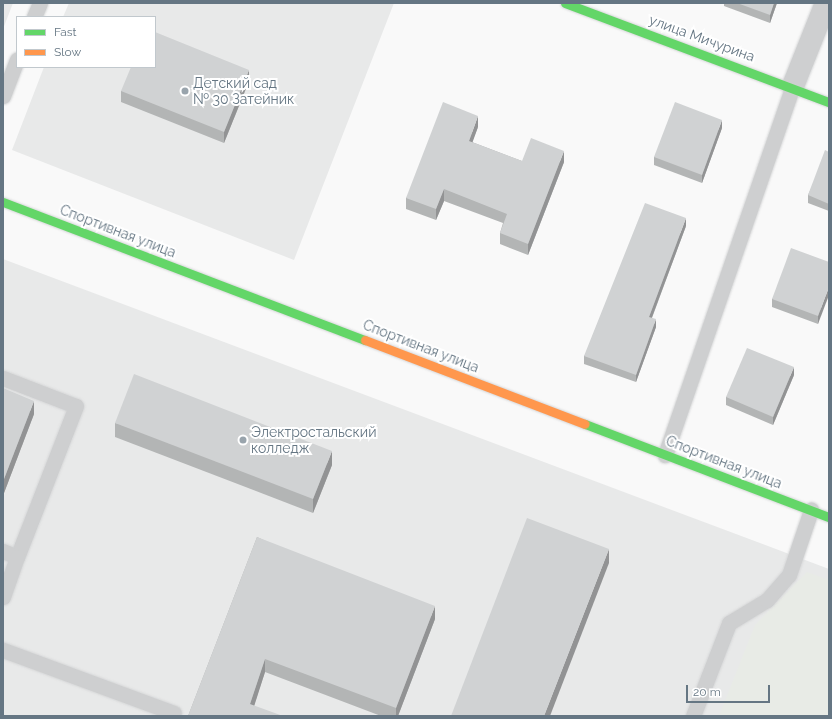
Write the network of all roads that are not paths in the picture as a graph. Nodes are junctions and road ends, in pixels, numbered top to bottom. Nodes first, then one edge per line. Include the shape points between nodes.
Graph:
1 (40, 3) edge
2 (565, 3) edge
3 (826, 3) edge
4 (34, 16) edge
5 (16, 63) edge
6 (793, 86) junction
7 (3, 96) edge
8 (829, 102) edge
9 (3, 202) edge
10 (3, 378) edge
11 (665, 455) junction
12 (811, 510) junction
13 (829, 517) edge
14 (3, 551) edge
15 (18, 557) junction
16 (3, 597) edge
17 (3, 650) edge
18 (174, 713) dead end
19 (694, 716) edge

1 - 4 lane
2 - 6 street, улица Мичурина
3 - 6 street
5 - 7 lane
6 - 8 street, улица Мичурина
6 - 11 lane
9 - 11 street, Спортивная улица
10 - 15 lane via 76,406
11 - 12 street, Спортивная улица
12 - 13 street, Спортивная улица
12 - 19 lane via 790,575 766,600 729,623
14 - 15 lane
15 - 16 lane
17 - 18 lane

